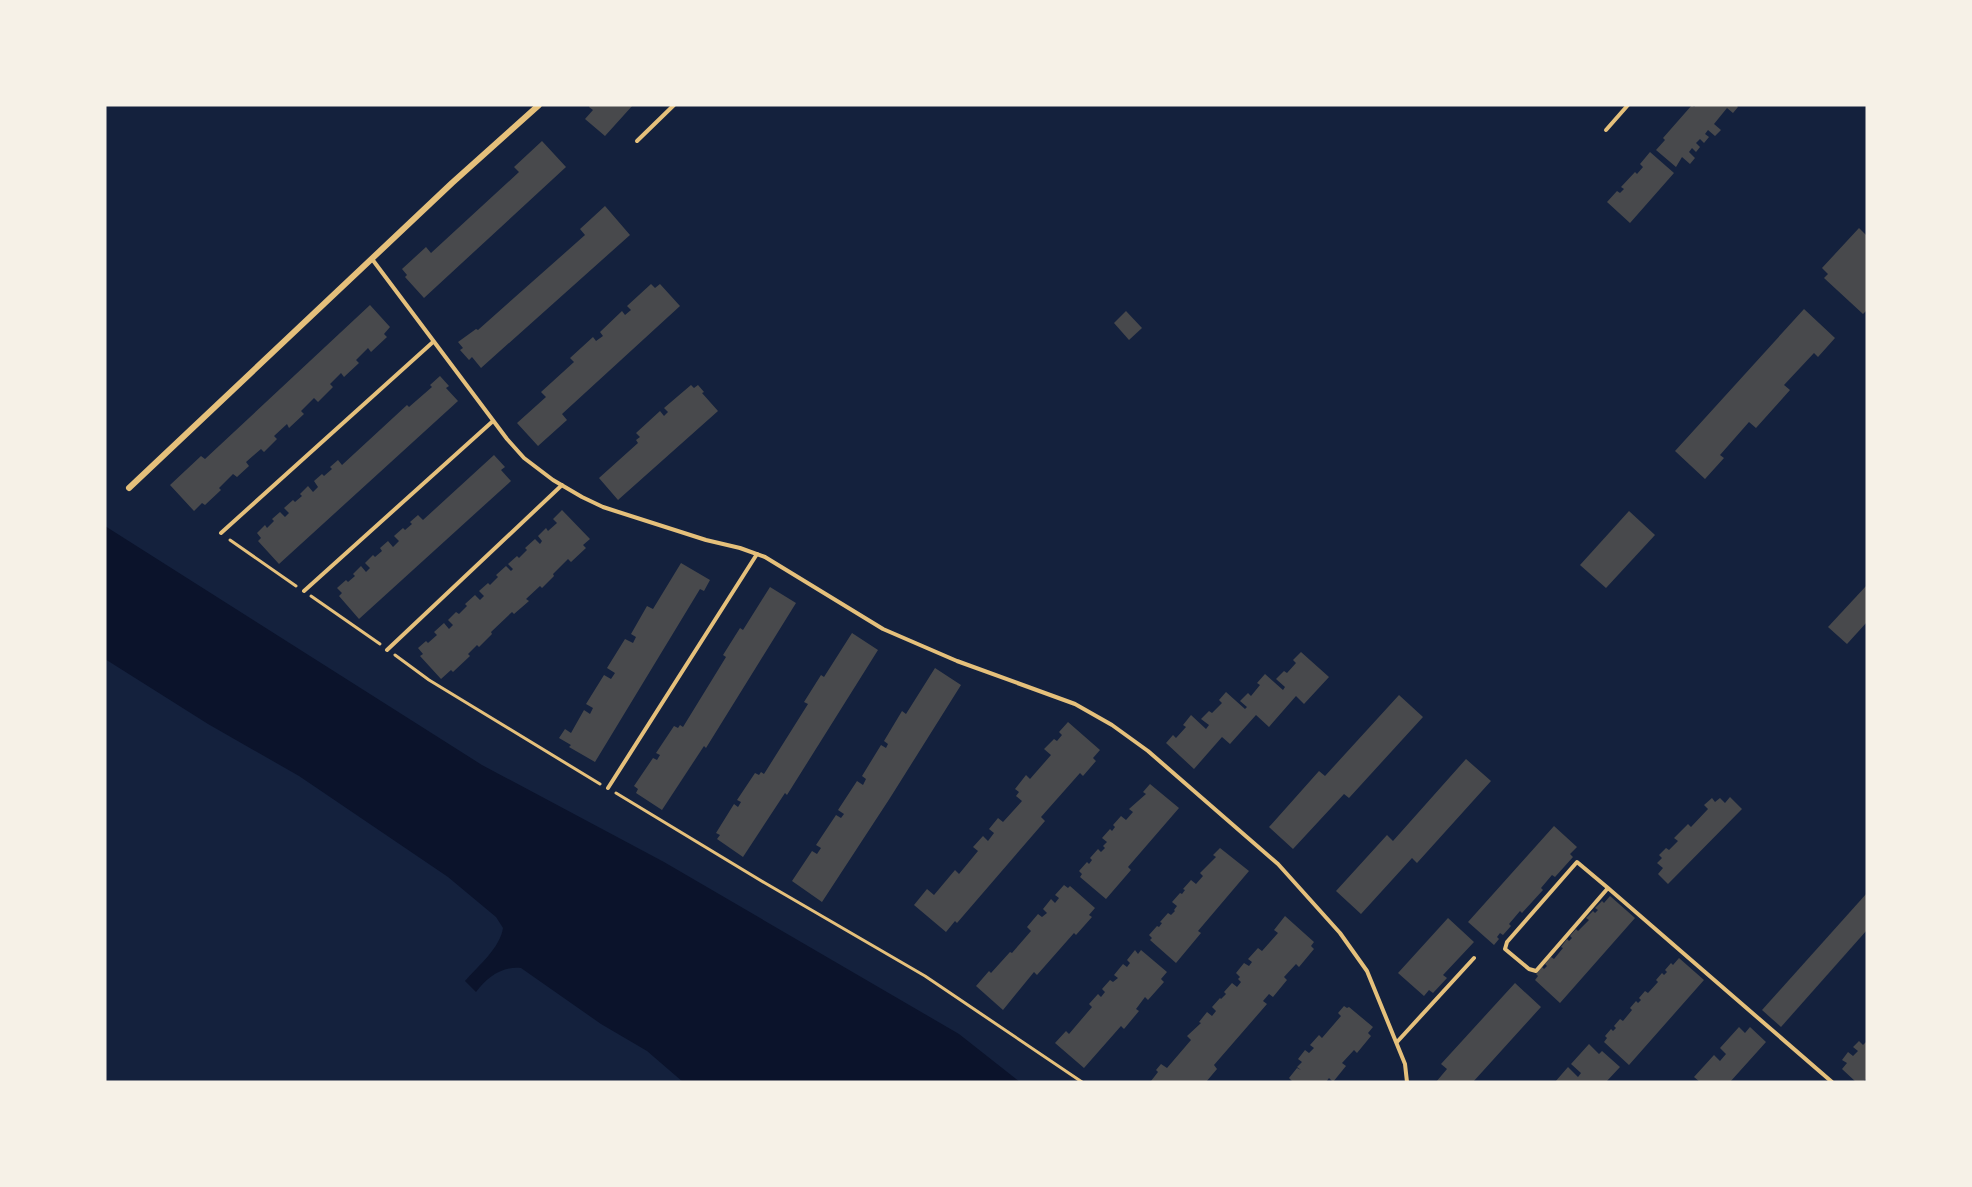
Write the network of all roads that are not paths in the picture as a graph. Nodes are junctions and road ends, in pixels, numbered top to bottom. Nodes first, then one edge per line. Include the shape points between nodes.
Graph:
1 (539, 105) edge
2 (674, 105) edge
3 (1628, 105) edge
4 (1606, 130) dead end
5 (637, 141) dead end
6 (372, 259) junction
7 (433, 342) junction
8 (493, 421) junction
9 (562, 485) junction
10 (129, 489) dead end
11 (221, 533) road end
12 (757, 554) junction
13 (304, 591) road end
14 (387, 650) road end
15 (608, 789) road end
16 (1608, 888) junction
17 (1474, 958) dead end
18 (1396, 1042) junction
19 (1407, 1082) edge
20 (1832, 1082) edge

1 - 6 street
2 - 5 lane
3 - 4 lane
6 - 7 lane
6 - 10 street
7 - 8 lane
7 - 11 lane
8 - 9 lane via 524,459
8 - 13 lane
9 - 12 lane via 603,507
9 - 14 lane
12 - 15 lane
12 - 18 lane via 883,629 957,662 1074,704 1148,751 1278,864 1340,933 1367,971
16 - 16 lane via 1536,971 1505,949 1577,861
16 - 20 lane
17 - 18 lane
18 - 19 lane

